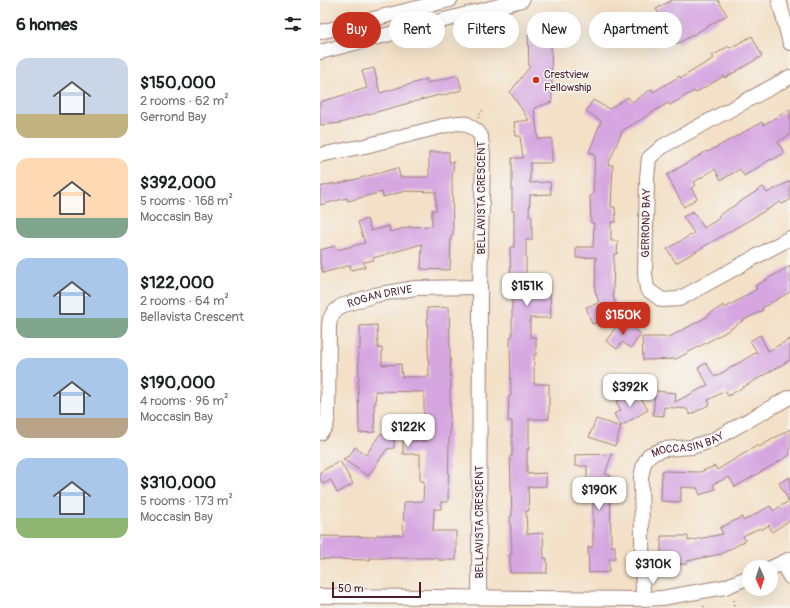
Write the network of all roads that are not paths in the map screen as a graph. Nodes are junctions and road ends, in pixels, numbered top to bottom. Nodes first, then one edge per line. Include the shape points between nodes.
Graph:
1 (450, 0) edge
2 (522, 0) edge
3 (779, 0) edge
4 (320, 32) edge
5 (790, 43) edge
6 (320, 52) edge
7 (790, 77) edge
8 (320, 155) edge
9 (790, 238) edge
10 (480, 287) junction
11 (790, 397) edge
12 (320, 433) edge
13 (781, 563) edge
14 (790, 577) edge
15 (742, 580) edge
16 (320, 596) edge
17 (479, 597) junction
18 (643, 598) junction

1 - 4 street
2 - 6 street
3 - 5 street
7 - 9 street, GERROND BAY via 663,146 649,158 646,178 647,289 662,300 679,299
8 - 10 street, BELLAVISTA CRESCENT via 452,124 467,124 478,132 483,155
10 - 12 street, ROGAN DRIVE via 398,290 348,303 336,310 329,326 328,416 326,426
10 - 17 street, BELLAVISTA CRESCENT
11 - 18 street, MOCCASIN BAY via 711,441 691,447 664,449 649,455 641,477
13 - 14 street
15 - 18 street via 725,587 662,598
16 - 17 street
17 - 18 street

